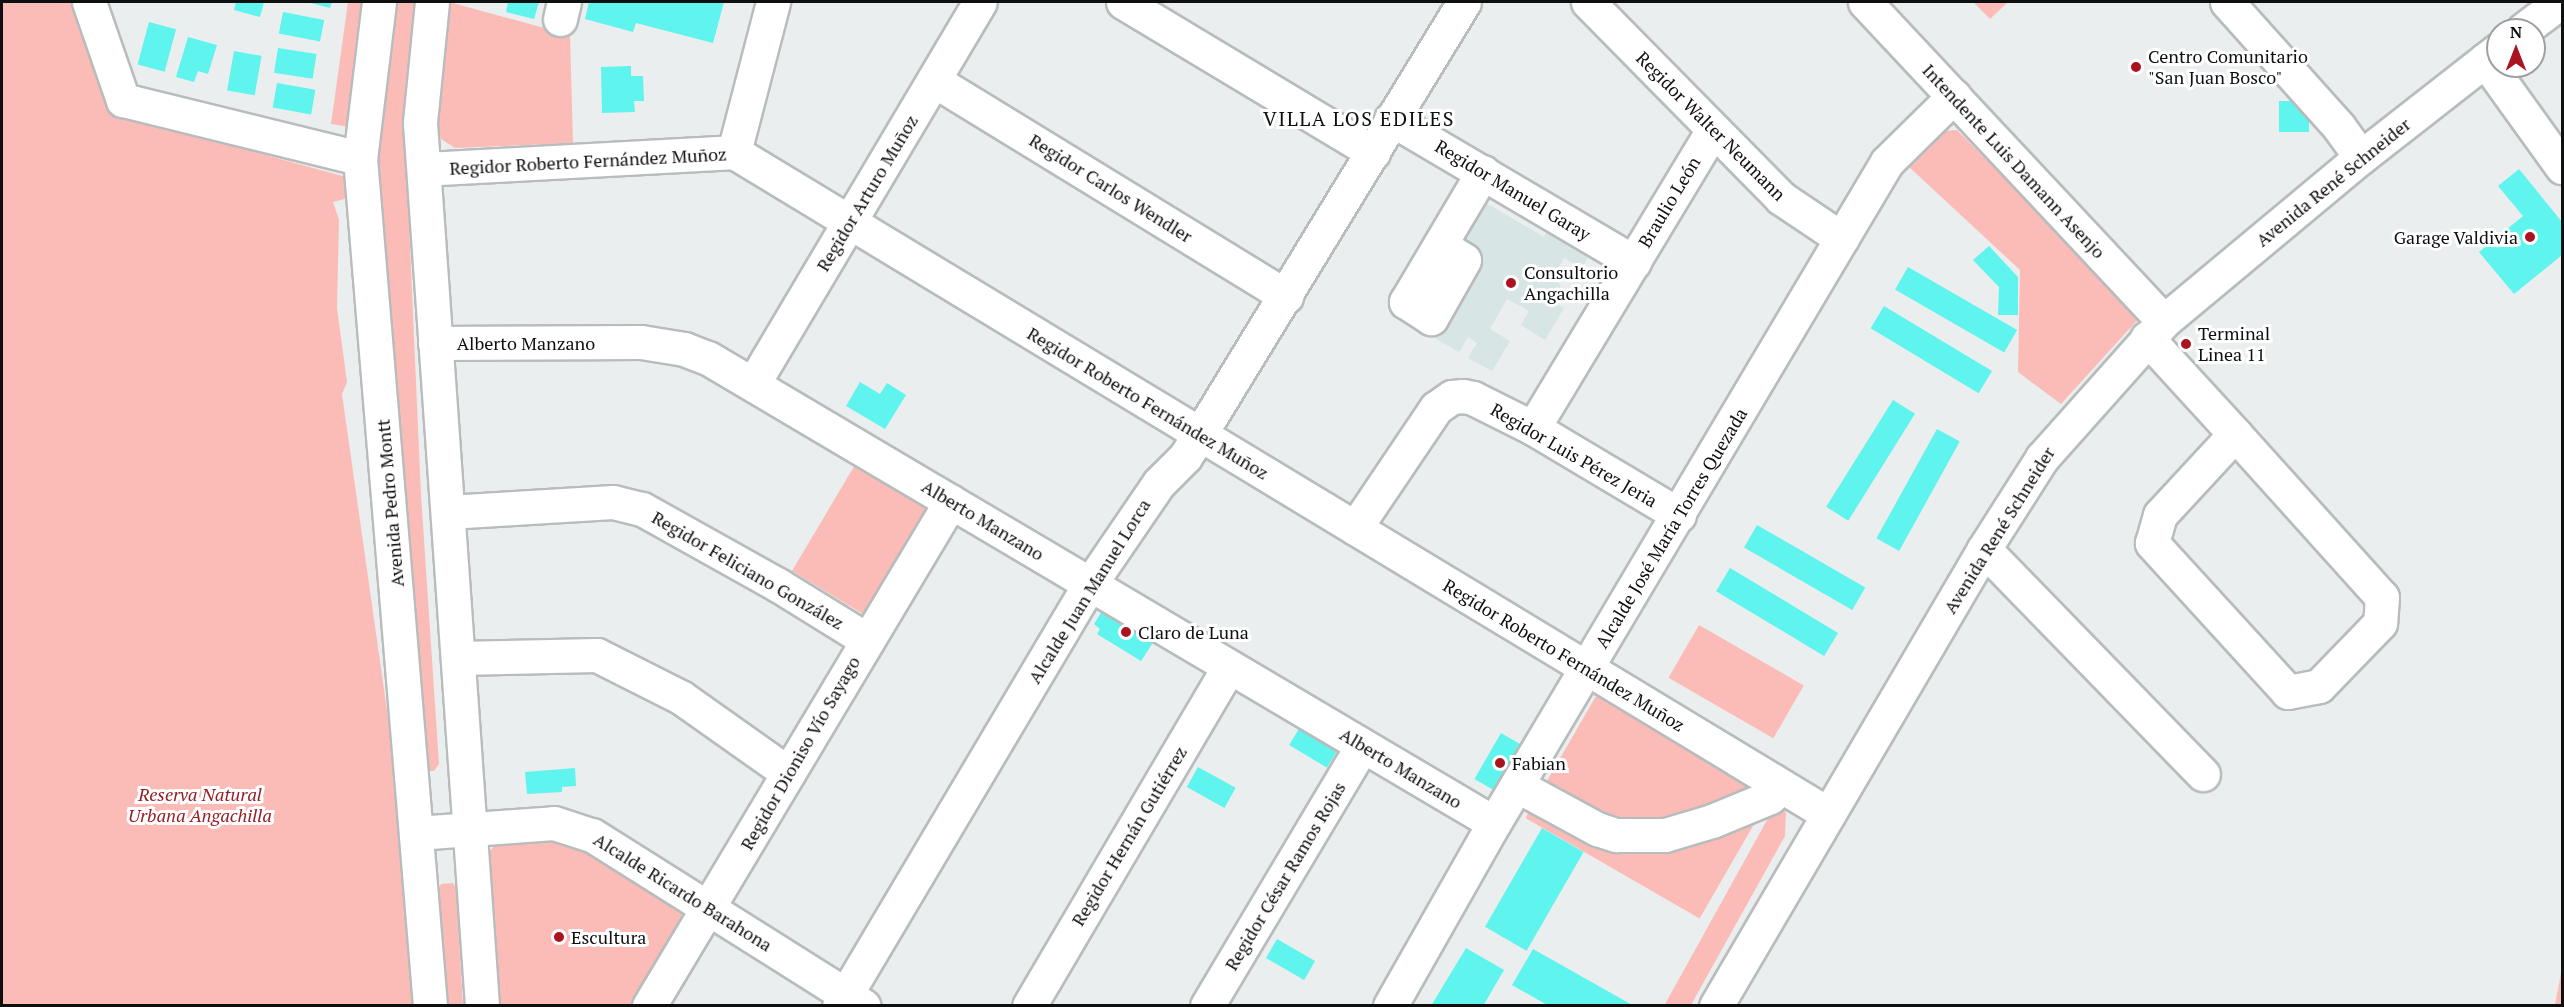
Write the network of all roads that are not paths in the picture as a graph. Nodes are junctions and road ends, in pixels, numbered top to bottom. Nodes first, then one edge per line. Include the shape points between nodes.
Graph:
1 (89, 2) edge
2 (380, 2) edge
3 (432, 2) edge
4 (773, 2) edge
5 (980, 2) edge
6 (1123, 2) edge
7 (1588, 2) edge
8 (1865, 2) edge
9 (2227, 2) edge
10 (1458, 3) edge
11 (2486, 59) edge
12 (2506, 78) edge
13 (935, 81) junction
14 (1954, 96) junction
15 (1391, 119) junction
16 (1712, 131) junction
17 (734, 152) junction
18 (1373, 152) junction
19 (2361, 157) junction
20 (360, 158) junction
21 (2562, 167) edge
22 (424, 169) junction
23 (1483, 172) junction
24 (849, 221) junction
25 (1842, 240) junction
26 (1440, 245) dead end
27 (1634, 262) junction
28 (1286, 296) junction
29 (2156, 329) junction
30 (435, 343) junction
31 (753, 384) junction
32 (1533, 428) junction
33 (1200, 434) junction
34 (2235, 434) junction
35 (951, 501) junction
36 (448, 512) junction
37 (1679, 515) junction
38 (1355, 528) junction
39 (1984, 549) junction
40 (1090, 584) junction
41 (867, 640) junction
42 (458, 658) junction
43 (1229, 666) junction
44 (1587, 669) junction
45 (1362, 746) junction
46 (788, 772) junction
47 (2203, 774) dead end
48 (1772, 780) junction
49 (1518, 786) junction
50 (1828, 814) junction
51 (1494, 824) junction
52 (470, 828) junction
53 (416, 833) junction
54 (710, 907) junction
55 (850, 1002) edge
56 (430, 1005) edge
57 (482, 1005) edge
58 (649, 1005) edge
59 (1029, 1005) edge
60 (1208, 1005) edge
61 (1390, 1005) edge
62 (1716, 1005) edge

1 - 20 street via 123,100
2 - 20 street, Avenida Pedro Montt
3 - 22 street via 420,123
4 - 17 street
5 - 13 street, Regidor Arturo Muñoz
6 - 18 street
7 - 16 street, Regidor Walter Neumann
8 - 14 street, Intendente Luis Damann Asenjo
9 - 19 street
10 - 15 street, Alcalde Juan Manuel Lorca
11 - 19 street, Avenida René Schneider
12 - 21 street
13 - 24 street, Regidor Arturo Muñoz
13 - 28 street, Regidor Carlos Wendler
14 - 25 street, Alcalde José María Torres Quezada via 1887,162
14 - 29 street, Intendente Luis Damann Asenjo
15 - 18 street, Alcalde Juan Manuel Lorca
15 - 23 street, Regidor Manuel Garay
16 - 25 street, Regidor Walter Neumann via 1781,198
16 - 27 street, Braulio León
17 - 22 street, Regidor Roberto Fernández Muñoz
17 - 24 street, Regidor Roberto Fernández Muñoz
18 - 28 street, Alcalde Juan Manuel Lorca
19 - 29 street, Avenida René Schneider
20 - 53 street, Avenida Pedro Montt
22 - 30 street
23 - 26 street
23 - 27 street, Regidor Manuel Garay
24 - 31 street, Regidor Arturo Muñoz
24 - 33 street, Regidor Roberto Fernández Muñoz
25 - 37 street, Alcalde José María Torres Quezada
27 - 32 street, Braulio León
28 - 33 street, Alcalde Juan Manuel Lorca
29 - 34 street, Intendente Luis Damann Asenjo
29 - 39 street, Avenida René Schneider via 2042,458
30 - 31 street, Alberto Manzano via 641,342 708,358
30 - 36 street
31 - 35 street, Alberto Manzano
32 - 37 street, Regidor Luis Pérez Jeria
32 - 38 street, Regidor Luis Pérez Jeria via 1473,398 1452,397 1443,402
33 - 38 street, Regidor Roberto Fernández Muñoz
33 - 40 street, Alcalde Juan Manuel Lorca via 1185,457 1159,483
34 - 34 street, Intendente Luis Damann Asenjo via 2160,515 2152,543 2288,692 2319,686 2380,623 2382,597
35 - 40 street, Alberto Manzano
35 - 41 street, Regidor Dioniso Vío Sayago
36 - 41 street, Regidor Feliciano González via 614,502 642,508
36 - 42 street
37 - 44 street, Alcalde José María Torres Quezada
38 - 44 street, Regidor Roberto Fernández Muñoz
39 - 47 street
39 - 50 street, Avenida René Schneider
40 - 43 street, Alberto Manzano
40 - 55 street, Alcalde Juan Manuel Lorca
41 - 46 street, Regidor Dioniso Vío Sayago
42 - 46 street via 597,655 682,698
42 - 52 street
43 - 45 street, Alberto Manzano
43 - 59 street, Regidor Hernán Gutiérrez
44 - 48 street, Regidor Roberto Fernández Muñoz
44 - 49 street, Alcalde José María Torres Quezada
45 - 51 street, Alberto Manzano
45 - 60 street, Regidor César Ramos Rojas
46 - 54 street, Regidor Dioniso Vío Sayago
48 - 49 street via 1770,797 1665,835 1616,835 1596,829
48 - 50 street, Regidor Roberto Fernández Muñoz
49 - 51 street, Alcalde José María Torres Quezada
50 - 62 street, Avenida René Schneider
51 - 61 street, Alcalde José María Torres Quezada
52 - 53 street, Alcalde Ricardo Barahona
52 - 54 street, Alcalde Ricardo Barahona via 554,824 592,835
52 - 57 street
53 - 56 street, Avenida Pedro Montt
54 - 55 street, Alcalde Ricardo Barahona
54 - 58 street, Regidor Dioniso Vío Sayago

